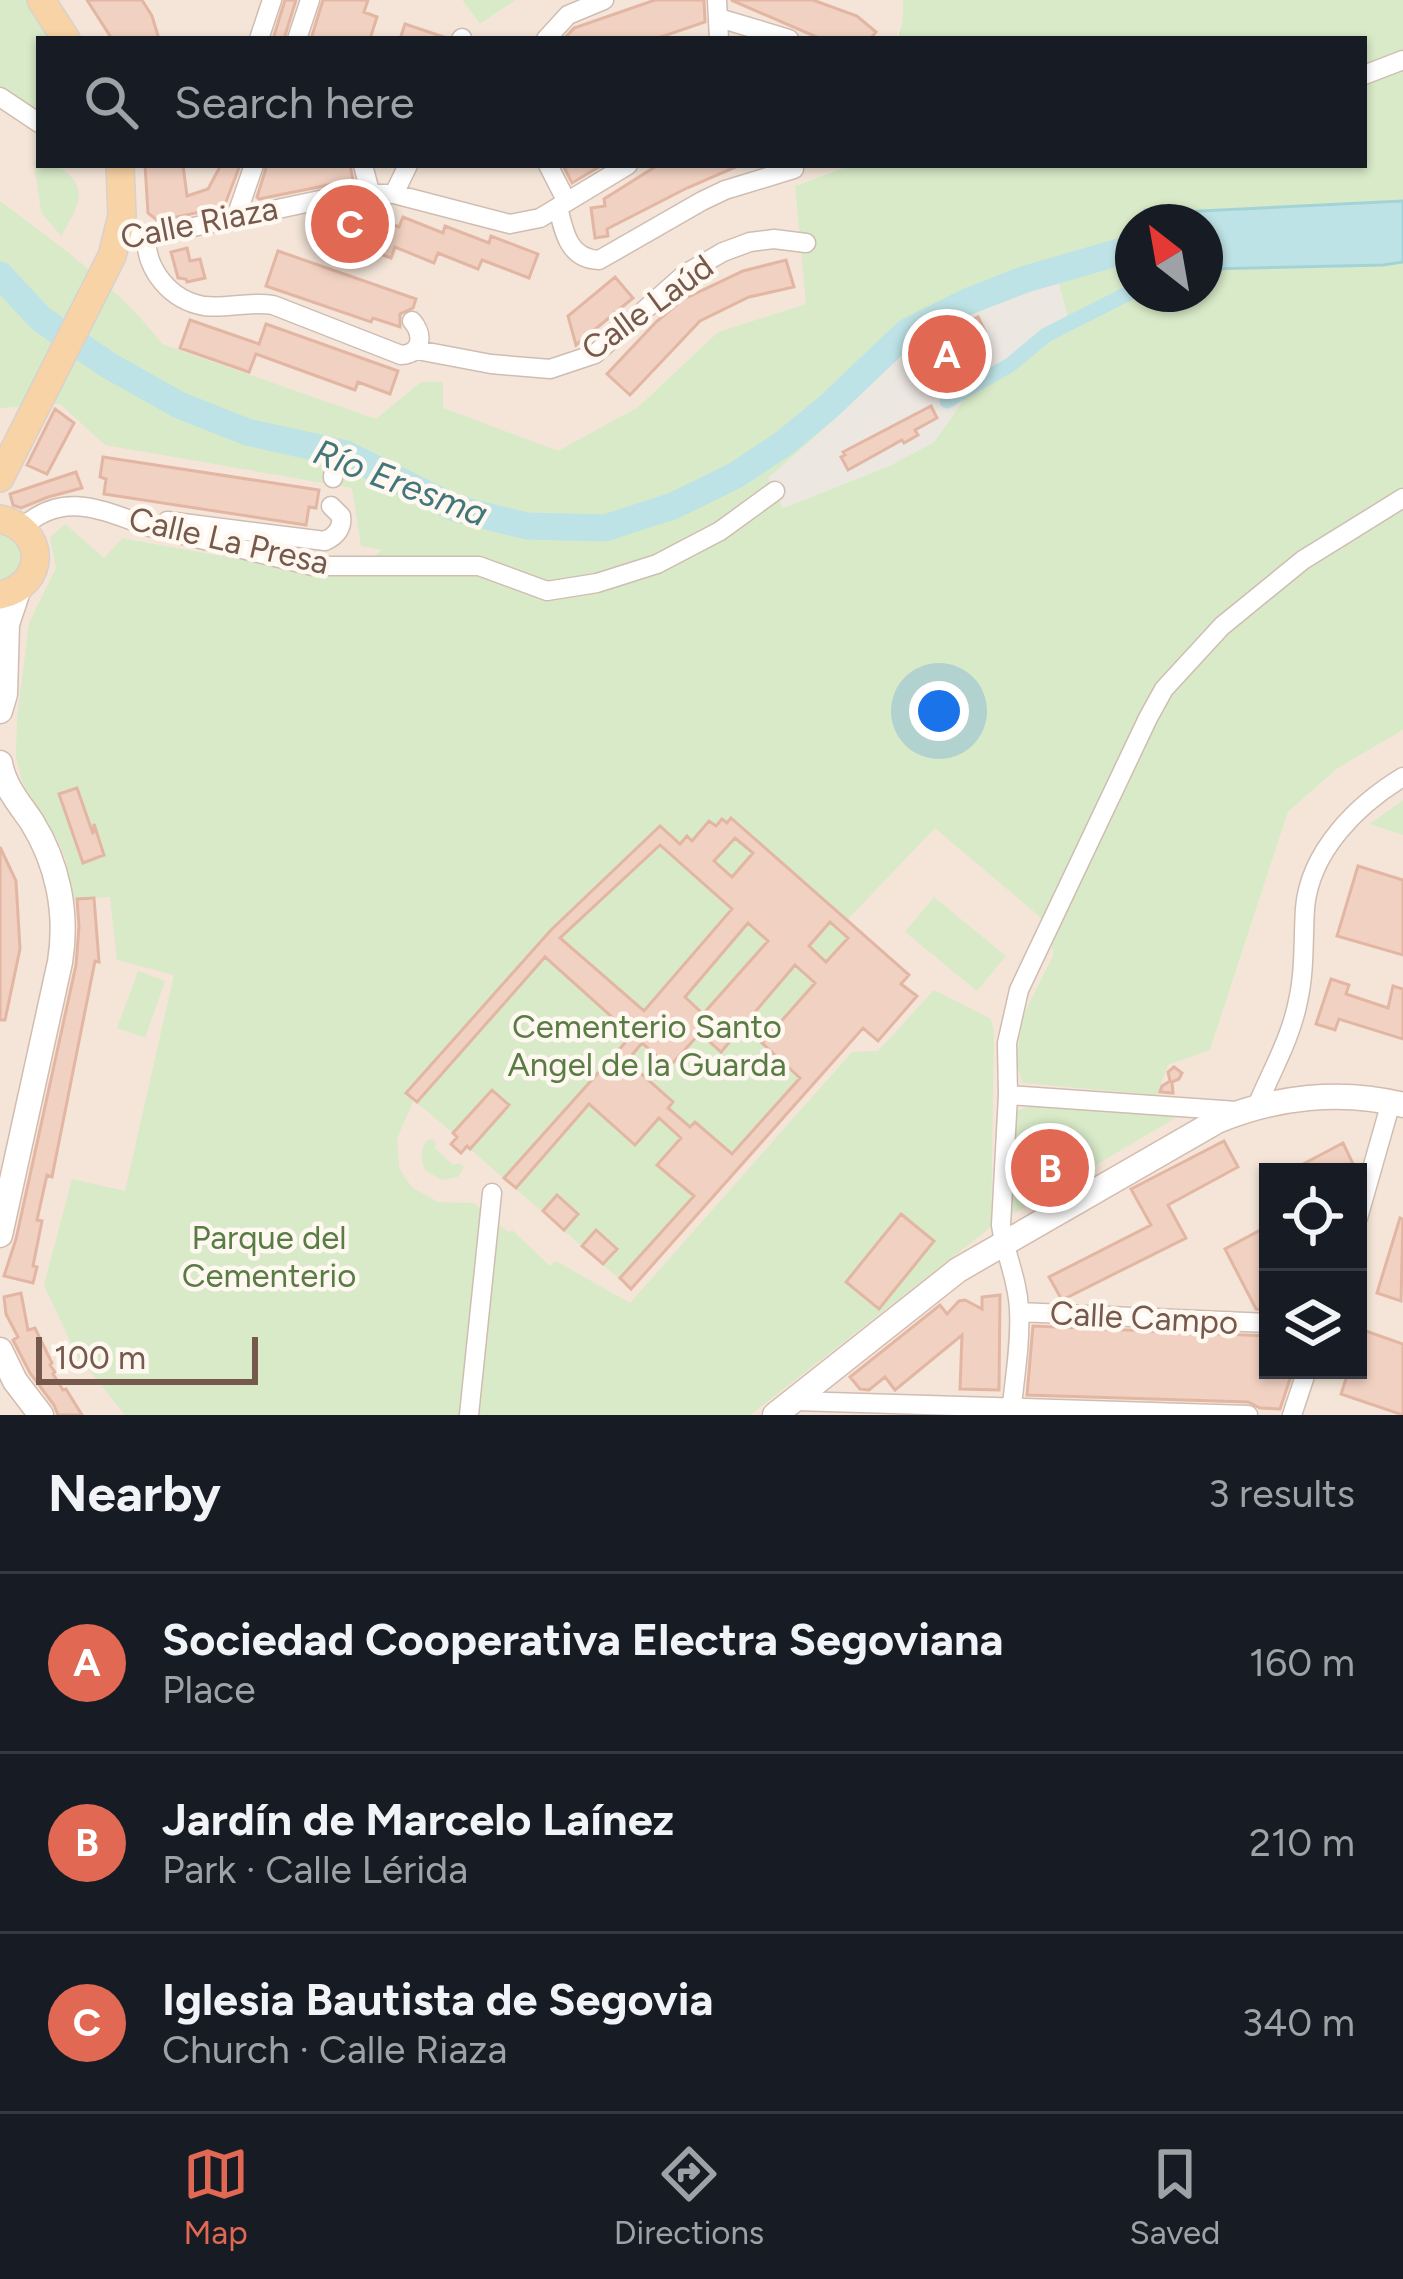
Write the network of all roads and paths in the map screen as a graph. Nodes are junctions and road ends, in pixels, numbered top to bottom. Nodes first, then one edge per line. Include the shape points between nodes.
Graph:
1 (41, 0) edge
2 (56, 0) edge
3 (272, 0) edge
4 (310, 0) edge
5 (604, 0) edge
6 (718, 9) edge
7 (63, 36) edge
8 (78, 36) edge
9 (261, 36) edge
10 (298, 36) edge
11 (549, 36) edge
12 (782, 36) edge
13 (1403, 60) edge
14 (1367, 74) edge
15 (0, 97) edge
16 (36, 121) edge
17 (108, 168) edge
18 (253, 168) edge
19 (364, 168) edge
20 (407, 168) edge
21 (549, 168) edge
22 (623, 168) edge
23 (794, 169) dead end
24 (370, 192) junction
25 (394, 194) junction
26 (562, 205) junction
27 (236, 217) junction
28 (806, 243) dead end
29 (112, 250) junction
30 (412, 321) dead end
31 (416, 350) junction
32 (32, 401) junction
33 (0, 450) edge
34 (0, 478) edge
35 (775, 491) dead end
36 (1403, 498) edge
37 (331, 506) dead end
38 (126, 517) junction
39 (11, 523) edge
40 (10, 591) edge
41 (0, 711) edge
42 (0, 767) edge
43 (1403, 777) edge
44 (1018, 1095) junction
45 (1397, 1104) edge
46 (1248, 1109) junction
47 (1367, 1192) edge
48 (492, 1193) dead end
49 (0, 1235) edge
50 (1004, 1243) junction
51 (1019, 1312) junction
52 (1259, 1323) edge
53 (0, 1350) edge
54 (1304, 1379) edge
55 (785, 1408) edge
56 (950, 1411) edge
57 (1007, 1413) edge
58 (1100, 1414) edge
59 (41, 1415) edge
60 (469, 1415) edge
61 (1249, 1415) edge
62 (1292, 1415) edge

1 - 7 main road
2 - 8 main road
3 - 9 street
4 - 10 street
5 - 11 street via 568,15
6 - 12 street
13 - 14 street
15 - 16 street
17 - 29 main road via 123,208
18 - 27 street
19 - 24 street
20 - 25 street
21 - 26 street
22 - 26 street, Calle Riaza
23 - 26 street via 714,195 599,260 571,247
24 - 25 street, Calle Riaza
24 - 27 street, Calle Riaza
25 - 26 street, Calle Riaza via 510,224
27 - 29 street, Calle Riaza
28 - 31 street, Calle Laúd via 774,239 723,252 685,274 595,354 550,369
29 - 31 street, Calle Laúd via 148,256 172,292 205,306 265,304 401,355
29 - 32 main road
30 - 31 street via 421,335
32 - 33 main road
32 - 34 main road
35 - 38 street, Calle La Presa via 657,564 547,591 478,566 313,566
36 - 44 street via 1267,588 1164,689 1018,990 1006,1043
37 - 38 street via 341,526 325,541
38 - 39 street, Calle La Presa via 62,505
39 - 40 main road via 31,539 35,562
40 - 41 main road
42 - 49 main road via 44,844 64,926
43 - 46 street via 1352,816 1317,867 1306,899 1296,1011
44 - 46 street
44 - 50 street
45 - 46 main road via 1311,1097
45 - 47 street
46 - 50 main road
48 - 60 street
50 - 51 street
50 - 55 main road via 958,1270
51 - 52 street, Calle Campo
51 - 57 street
53 - 59 main road
54 - 62 street
55 - 56 street
56 - 57 street
57 - 58 street
58 - 61 street

